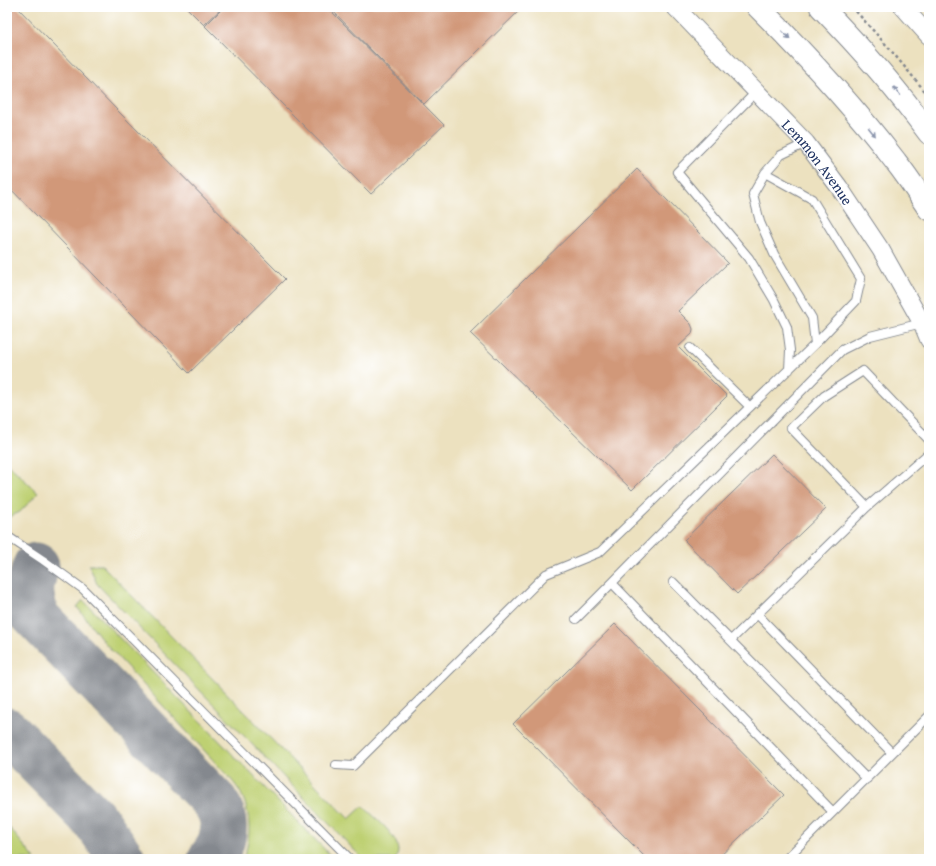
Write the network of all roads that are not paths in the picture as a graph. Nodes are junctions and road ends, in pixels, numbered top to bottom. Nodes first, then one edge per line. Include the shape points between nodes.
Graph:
1 (675, 7) edge
2 (758, 7) edge
3 (821, 7) edge
4 (903, 7) edge
5 (929, 36) edge
6 (757, 90) junction
7 (929, 133) edge
8 (806, 143) junction
9 (765, 173) junction
10 (929, 209) edge
11 (922, 323) junction
12 (929, 339) edge
13 (815, 344) junction
14 (690, 348) dead end
15 (789, 370) junction
16 (750, 407) junction
17 (929, 440) edge
18 (929, 453) edge
19 (868, 507) junction
20 (7, 536) edge
21 (673, 582) dead end
22 (612, 583) junction
23 (757, 614) junction
24 (576, 619) dead end
25 (731, 640) junction
26 (929, 716) edge
27 (892, 753) junction
28 (336, 765) dead end
29 (866, 779) junction
30 (833, 812) junction
31 (350, 859) edge
32 (786, 859) edge

1 - 6 street, Lemmon Avenue
2 -> 10 main road via 810,59 852,108 897,163
7 -> 3 main road via 884,76
4 - 5 street
6 - 8 street, Lemmon Avenue
6 - 15 lane via 677,172 749,258 774,300 787,327
8 - 9 lane via 782,155
8 - 11 street, Lemmon Avenue via 881,250
9 - 13 lane via 754,194 760,222 774,254 812,318
9 - 13 lane via 812,199 861,279 856,301
11 - 12 street, Lemmon Avenue
11 - 22 lane via 870,336 842,350
13 - 15 lane
14 - 16 lane
15 - 16 lane
16 - 28 lane via 600,552 546,574 353,766
17 - 19 lane via 863,371 824,396 791,428
18 - 19 lane
19 - 23 lane
20 - 31 lane via 84,589
21 - 25 lane
22 - 24 lane
22 - 30 lane
23 - 25 lane
23 - 27 lane
25 - 29 lane
26 - 27 lane
27 - 29 lane
29 - 30 lane
30 - 32 lane

